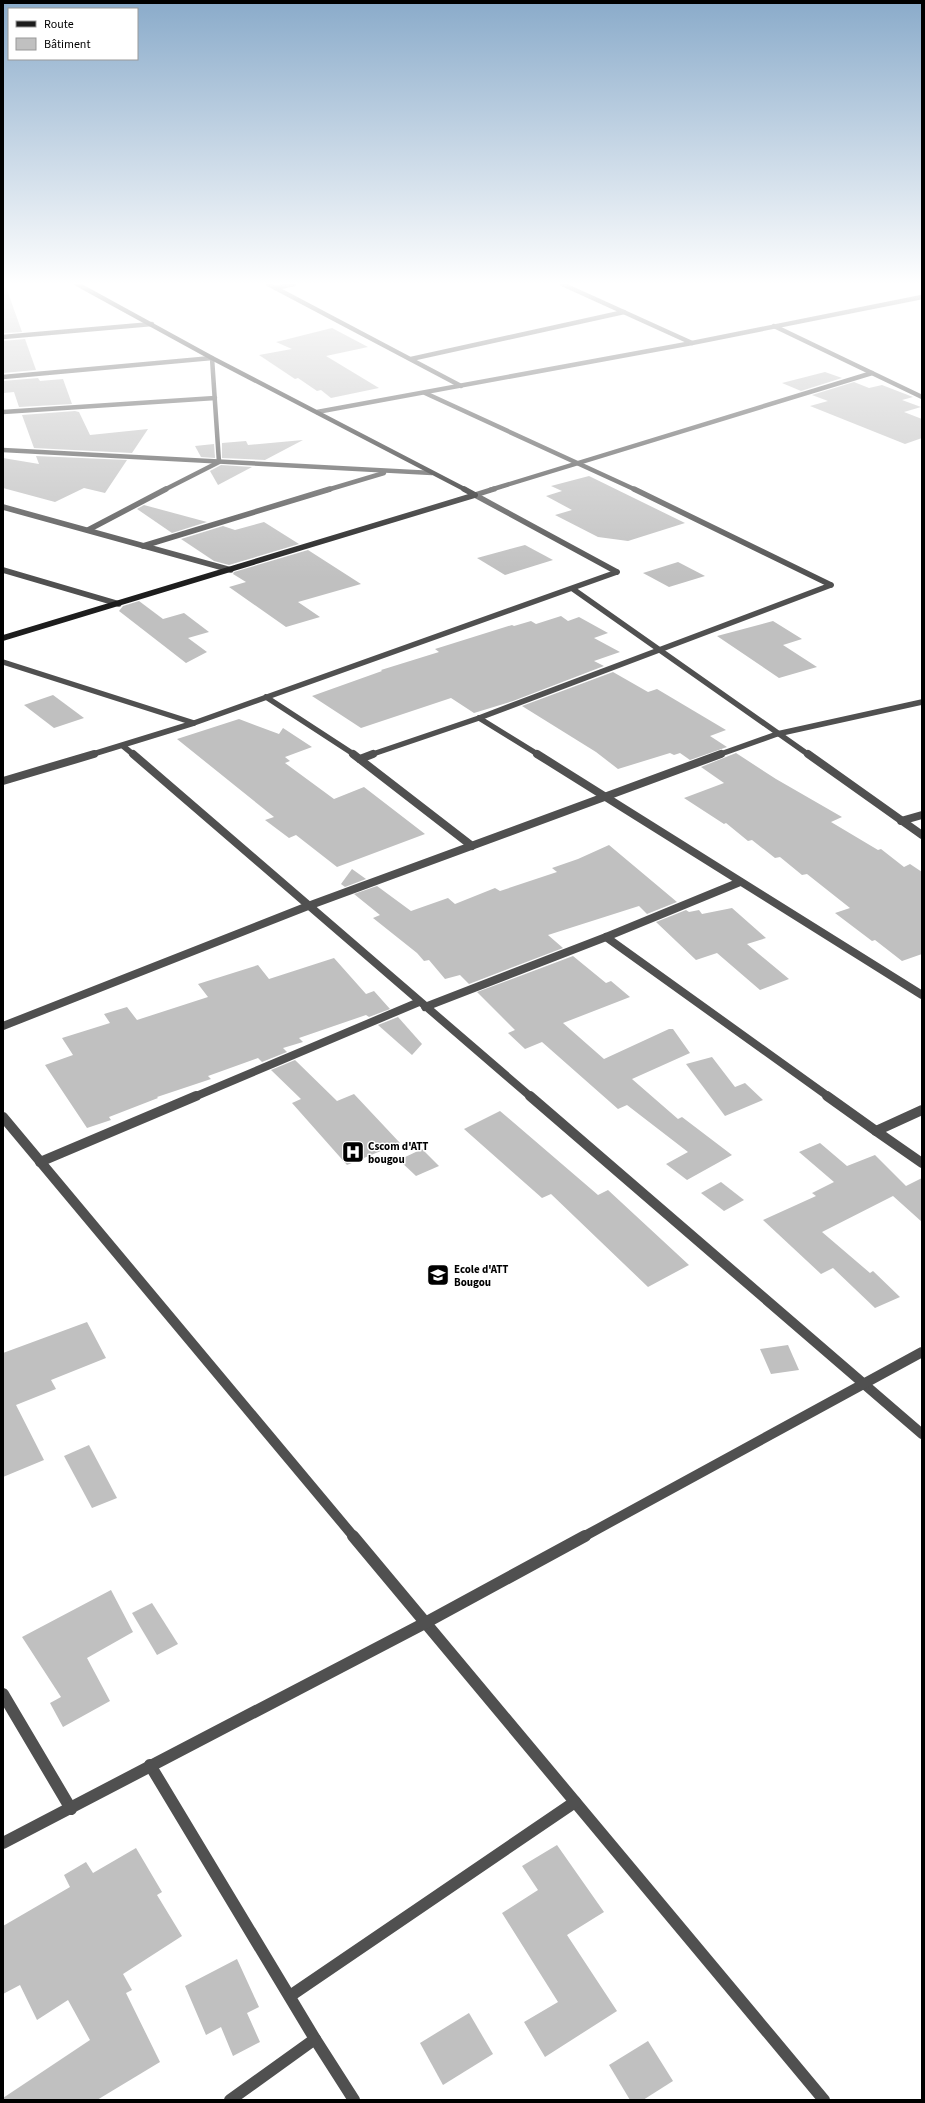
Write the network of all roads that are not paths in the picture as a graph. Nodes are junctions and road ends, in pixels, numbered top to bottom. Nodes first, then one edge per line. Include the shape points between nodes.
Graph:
1 (214, 382) edge
2 (259, 382) edge
3 (455, 382) edge
4 (483, 382) edge
5 (842, 382) edge
6 (891, 382) edge
7 (462, 386) junction
8 (425, 393) junction
9 (922, 397) edge
10 (215, 398) junction
11 (3, 412) edge
12 (317, 412) junction
13 (3, 450) edge
14 (219, 462) junction
15 (580, 463) junction
16 (390, 471) junction
17 (432, 473) junction
18 (475, 495) junction
19 (3, 507) edge
20 (88, 530) junction
21 (143, 546) junction
22 (3, 570) edge
23 (231, 570) junction
24 (573, 589) junction
25 (119, 604) junction
26 (3, 638) edge
27 (658, 650) junction
28 (3, 662) edge
29 (266, 697) junction
30 (922, 702) edge
31 (479, 718) junction
32 (194, 722) junction
33 (777, 734) junction
34 (122, 746) junction
35 (360, 759) junction
36 (3, 781) edge
37 (605, 797) junction
38 (922, 815) edge
39 (901, 821) junction
40 (922, 835) edge
41 (472, 846) junction
42 (740, 882) junction
43 (308, 906) junction
44 (606, 937) junction
45 (922, 995) edge
46 (422, 1005) junction
47 (3, 1026) edge
48 (922, 1110) edge
49 (3, 1117) edge
50 (876, 1131) junction
51 (40, 1162) junction
52 (922, 1163) edge
53 (922, 1352) edge
54 (863, 1384) junction
55 (922, 1434) edge
56 (426, 1623) junction
57 (3, 1694) edge
58 (150, 1765) junction
59 (575, 1802) junction
60 (71, 1809) junction
61 (3, 1843) edge
62 (290, 1996) junction
63 (315, 2039) junction
64 (230, 2100) edge
65 (354, 2100) edge
66 (824, 2100) edge

1 - 10 street
2 - 12 street
3 - 7 street
4 - 7 street
5 - 15 street
6 - 9 street
7 - 8 street
8 - 12 street
8 - 15 street
10 - 11 street
10 - 14 street
12 - 17 street
13 - 14 street
14 - 16 street
14 - 20 street
15 - 18 street
15 - 27 street via 830,585
16 - 17 street
16 - 21 street
17 - 18 street
18 - 23 street
18 - 24 street via 617,572
19 - 20 street
20 - 21 street
21 - 23 street
22 - 25 street
23 - 25 street
24 - 27 street
24 - 29 street
25 - 26 street
27 - 31 street
27 - 33 street
28 - 32 street
29 - 32 street
29 - 35 street
30 - 33 street
31 - 35 street
31 - 37 street
32 - 34 street
33 - 37 street
33 - 39 street
34 - 36 street
34 - 43 street
35 - 41 street
37 - 41 street
37 - 42 street
38 - 39 street
39 - 40 street
41 - 43 street
42 - 44 street
42 - 45 street
43 - 46 street
43 - 47 street
44 - 46 street
44 - 50 street
46 - 51 street
46 - 54 street
48 - 50 street
49 - 51 street
50 - 52 street
51 - 56 street
53 - 54 street
54 - 55 street
54 - 56 street
56 - 58 street
56 - 59 street
57 - 60 street
58 - 60 street
58 - 62 street
59 - 62 street
59 - 66 street
60 - 61 street
62 - 63 street
63 - 64 street
63 - 65 street

